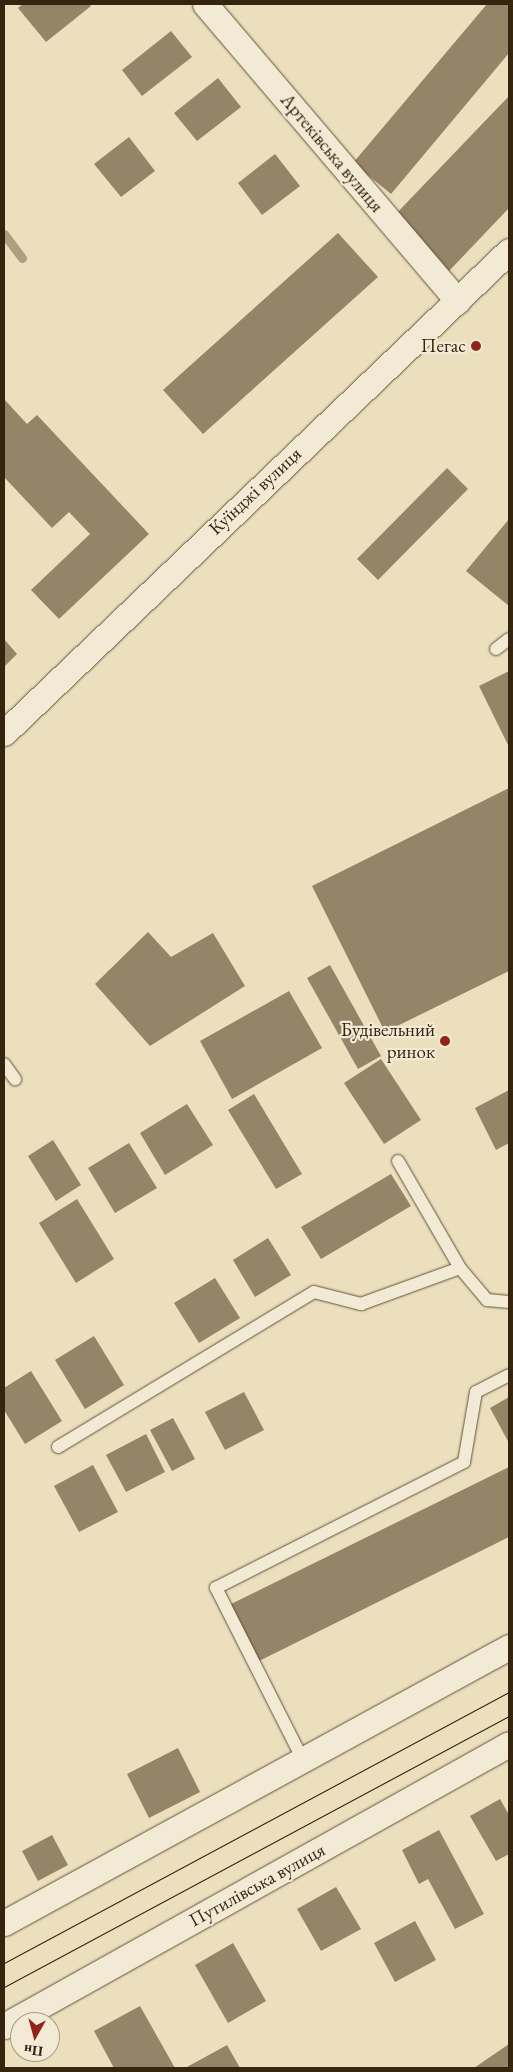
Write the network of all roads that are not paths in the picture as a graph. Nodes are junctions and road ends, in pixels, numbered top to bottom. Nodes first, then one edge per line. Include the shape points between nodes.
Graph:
1 (205, 4) edge
2 (509, 251) edge
3 (458, 301) junction
4 (509, 639) edge
5 (496, 649) dead end
6 (4, 733) edge
7 (4, 1064) edge
8 (15, 1079) dead end
9 (398, 1162) dead end
10 (460, 1268) junction
11 (509, 1302) edge
12 (509, 1375) edge
13 (58, 1447) dead end
14 (509, 1647) edge
15 (509, 1744) edge
16 (302, 1758) junction
17 (4, 1923) edge
18 (4, 2026) edge

1 - 3 street, Артеківська вулиця
2 - 3 street, Куїнджі вулиця
3 - 6 street, Куїнджі вулиця
4 - 5 lane
7 - 8 lane
9 - 10 lane
10 - 11 lane via 487,1300
10 - 13 lane via 361,1304 314,1292
12 - 16 lane via 476,1392 464,1462 216,1588
14 - 16 street
15 - 18 street, Путилівська вулиця
16 - 17 street

